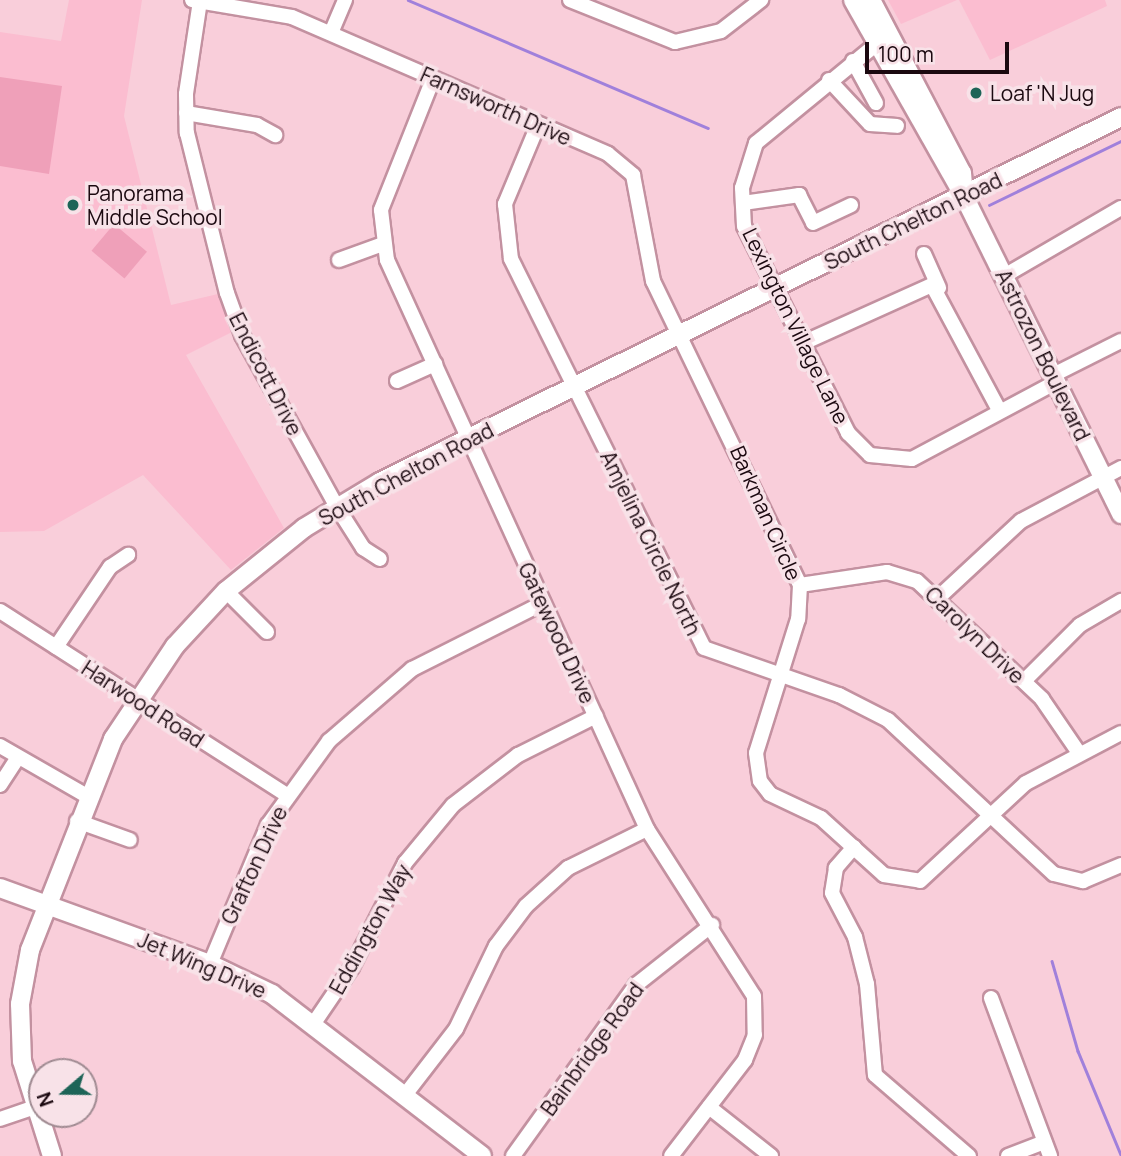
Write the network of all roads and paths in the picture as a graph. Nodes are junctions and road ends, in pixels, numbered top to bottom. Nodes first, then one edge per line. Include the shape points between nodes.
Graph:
1 (345, 0) edge
2 (570, 0) edge
3 (761, 0) edge
4 (853, 0) edge
5 (871, 0) edge
6 (196, 1) edge
7 (331, 33) junction
8 (879, 42) junction
9 (853, 61) junction
10 (433, 79) junction
11 (829, 80) junction
12 (876, 103) dead end
13 (186, 113) junction
14 (1121, 117) edge
15 (538, 125) junction
16 (897, 126) dead end
17 (275, 135) dead end
18 (964, 196) junction
19 (743, 203) junction
20 (851, 205) dead end
21 (1121, 208) edge
22 (383, 244) junction
23 (924, 254) dead end
24 (339, 260) dead end
25 (1004, 276) junction
26 (939, 288) junction
27 (774, 290) junction
28 (680, 335) junction
29 (1121, 341) edge
30 (803, 343) junction
31 (435, 364) junction
32 (1054, 379) junction
33 (397, 381) dead end
34 (574, 387) junction
35 (999, 410) junction
36 (469, 439) junction
37 (1121, 468) edge
38 (1103, 477) junction
39 (337, 507) junction
40 (1121, 514) edge
41 (128, 555) dead end
42 (380, 559) dead end
43 (800, 585) junction
44 (226, 591) junction
45 (938, 598) junction
46 (1121, 601) edge
47 (543, 603) junction
48 (0, 611) edge
49 (267, 632) dead end
50 (56, 647) junction
51 (781, 676) junction
52 (1024, 681) junction
53 (137, 702) junction
54 (596, 716) junction
55 (1121, 733) edge
56 (0, 746) edge
57 (1079, 754) junction
58 (19, 758) junction
59 (0, 785) edge
60 (287, 795) junction
61 (87, 796) junction
62 (993, 816) junction
63 (77, 821) junction
64 (647, 829) junction
65 (130, 840) dead end
66 (853, 847) junction
67 (1121, 864) edge
68 (0, 888) edge
69 (47, 905) junction
70 (712, 925) junction
71 (210, 964) junction
72 (991, 999) dead end
73 (314, 1023) junction
74 (28, 1084) edge
75 (405, 1095) junction
76 (709, 1107) junction
77 (28, 1109) edge
78 (0, 1119) edge
79 (42, 1128) edge
80 (1047, 1149) edge
81 (52, 1156) edge
82 (482, 1156) edge
83 (513, 1156) edge
84 (671, 1156) edge
85 (771, 1156) edge
86 (969, 1156) edge
87 (1008, 1156) edge

1 - 7 street
2 - 3 street via 675,42 706,39
4 - 8 main road, Astrozon Boulevard
5 - 18 main road, Astrozon Boulevard via 962,173
6 - 7 street, Farnsworth Drive via 270,12
6 - 13 street, Endicott Drive
7 - 10 street, Farnsworth Drive
8 - 9 street, Lexington Village Lane
8 - 18 main road, Astrozon Boulevard
9 - 11 street, Lexington Village Lane
9 - 12 street
10 - 15 street, Farnsworth Drive
10 - 22 street, Gatewood Drive via 387,190
11 - 16 street via 870,124
11 - 19 street, Lexington Village Lane via 756,143 744,172
13 - 17 street via 257,125
13 - 39 street, Endicott Drive via 234,314
14 - 18 main road, South Chelton Road
15 - 28 street, Farnsworth Drive via 608,154 633,174 643,254
15 - 34 street, Amjelina Circle North via 505,204 506,239
18 - 25 main road, Astrozon Boulevard
18 - 27 main road, South Chelton Road
19 - 20 street via 799,195 813,223
19 - 27 street, Lexington Village Lane via 744,226
21 - 25 street
22 - 24 street
22 - 31 street, Gatewood Drive
23 - 26 street
25 - 32 main road, Astrozon Boulevard
26 - 30 street via 917,288
26 - 35 street
27 - 28 main road, South Chelton Road
27 - 30 street, Lexington Village Lane
28 - 34 main road, South Chelton Road
28 - 43 street, Barkman Circle
29 - 32 street, Lexington Village Lane
30 - 35 street, Lexington Village Lane via 848,433 881,459 919,456
31 - 33 street
31 - 36 street, Gatewood Drive
32 - 35 street, Lexington Village Lane
32 - 38 main road, Astrozon Boulevard
34 - 36 main road, South Chelton Road
34 - 51 street, Amjelina Circle North via 699,640 718,656
36 - 39 main road, South Chelton Road
36 - 47 street, Gatewood Drive
37 - 38 street
38 - 40 main road, Astrozon Boulevard
38 - 45 street via 1007,531
39 - 42 street, Endicott Drive via 363,548
39 - 44 main road, South Chelton Road
41 - 50 street via 110,567
43 - 45 street, Carolyn Drive via 887,572 908,575
43 - 51 street, Barkman Circle via 798,619
44 - 49 street
44 - 53 main road, South Chelton Road via 176,646
45 - 52 street, Carolyn Drive
46 - 52 street via 1080,625
47 - 54 street, Gatewood Drive
47 - 60 street, Grafton Drive via 446,649 393,683 329,741
48 - 50 street, Harwood Road
50 - 53 street, Harwood Road
51 - 62 street, Amjelina Circle North via 888,720
51 - 66 street, Barkman Circle via 756,753 760,781 779,800 821,818
52 - 57 street, Carolyn Drive via 1057,716
53 - 60 street, Harwood Road
53 - 61 main road, South Chelton Road
54 - 64 street, Gatewood Drive
54 - 73 street, Eddington Way via 518,755 453,805 405,863 352,967
55 - 57 street, Barkman Circle
56 - 58 street
57 - 62 street, Barkman Circle via 1026,783
58 - 59 street
58 - 61 street
60 - 71 street, Grafton Drive via 248,867
61 - 63 main road, South Chelton Road
62 - 66 street, Barkman Circle via 920,881 892,880
62 - 67 street, Amjelina Circle North via 1063,878 1094,878
63 - 65 street
63 - 69 main road, South Chelton Road
64 - 70 street, Gatewood Drive
64 - 75 street via 576,863 526,906 496,946 456,1029
66 - 86 street via 836,868 832,893 855,937 867,984 875,1075
68 - 69 main road, Jet Wing Drive
69 - 71 main road, Jet Wing Drive
69 - 74 main road, South Chelton Road via 20,1004 22,1061
70 - 76 street, Gatewood Drive via 748,981 756,1021 745,1060
70 - 83 street, Bainbridge Road via 636,985
71 - 73 main road, Jet Wing Drive
72 - 80 street
73 - 75 main road, Jet Wing Drive
75 - 82 main road, Jet Wing Drive
76 - 84 street, Gatewood Drive
76 - 85 street
77 - 78 street
79 - 81 main road, South Chelton Road
80 - 87 street

